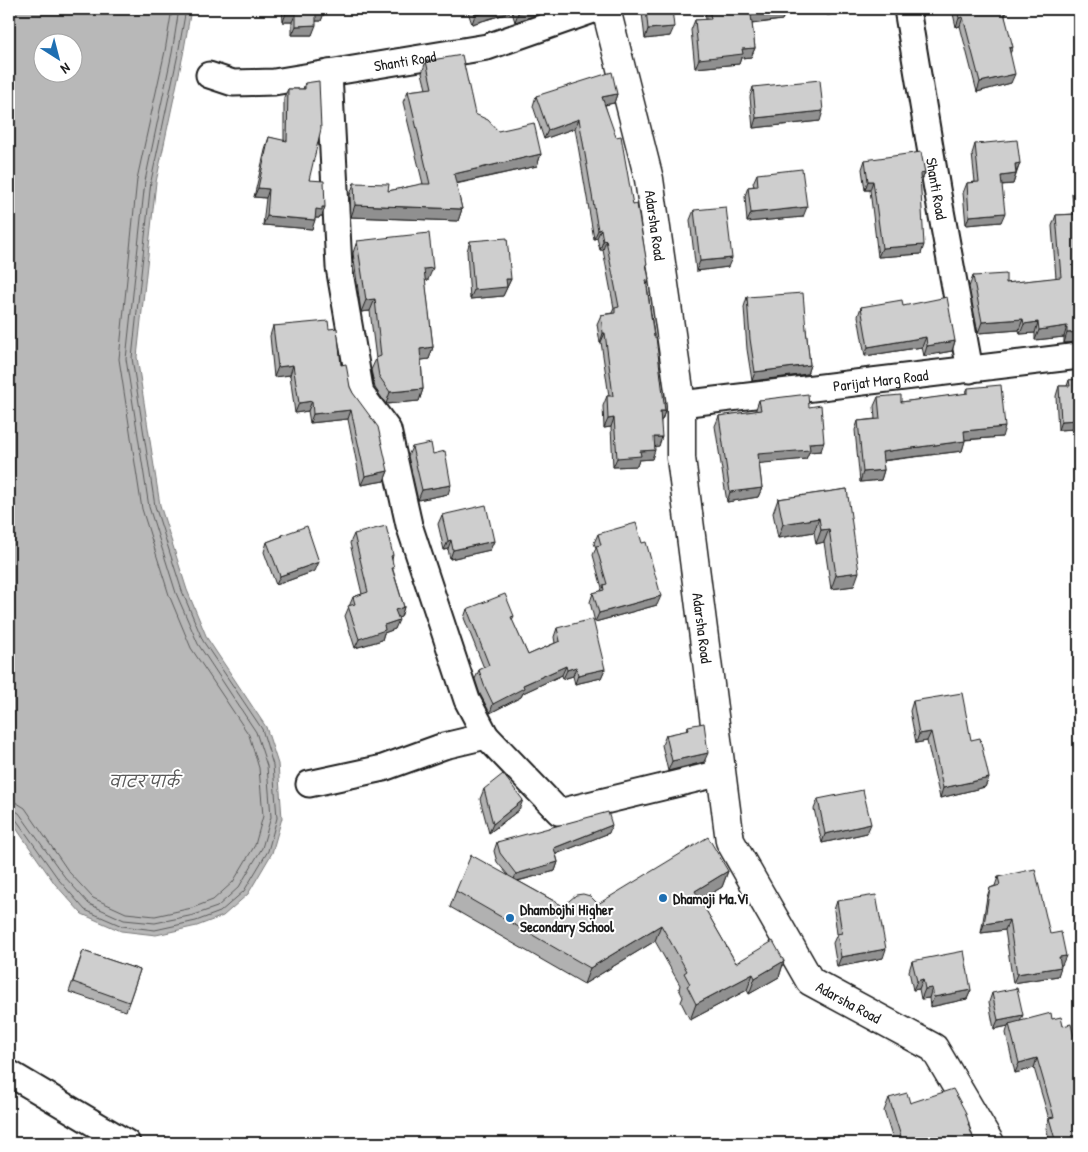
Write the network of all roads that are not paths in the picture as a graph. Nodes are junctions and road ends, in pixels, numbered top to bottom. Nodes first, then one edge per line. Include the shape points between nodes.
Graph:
1 (596, 9) edge
2 (606, 9) edge
3 (907, 9) edge
4 (329, 73) junction
5 (209, 75) dead end
6 (1079, 356) edge
7 (970, 370) junction
8 (681, 404) junction
9 (486, 736) junction
10 (721, 773) junction
11 (309, 784) dead end
12 (9, 1073) edge
13 (127, 1143) edge
14 (990, 1143) edge

1 - 4 street, Shanti Road via 487,47
2 - 8 main road, Adarsha Road via 649,179
3 - 7 street, Shanti Road
4 - 5 street, Shanti Road via 274,82 233,83
4 - 9 street via 339,267 361,394 388,430 409,525 467,700
6 - 7 street, Parijat Marg Road
7 - 8 street, Parijat Marg Road
8 - 10 main road, Adarsha Road via 681,458
9 - 10 street via 559,812
9 - 11 street via 444,746 383,768
10 - 14 main road, Adarsha Road via 730,840 810,981 934,1048
12 - 13 street

